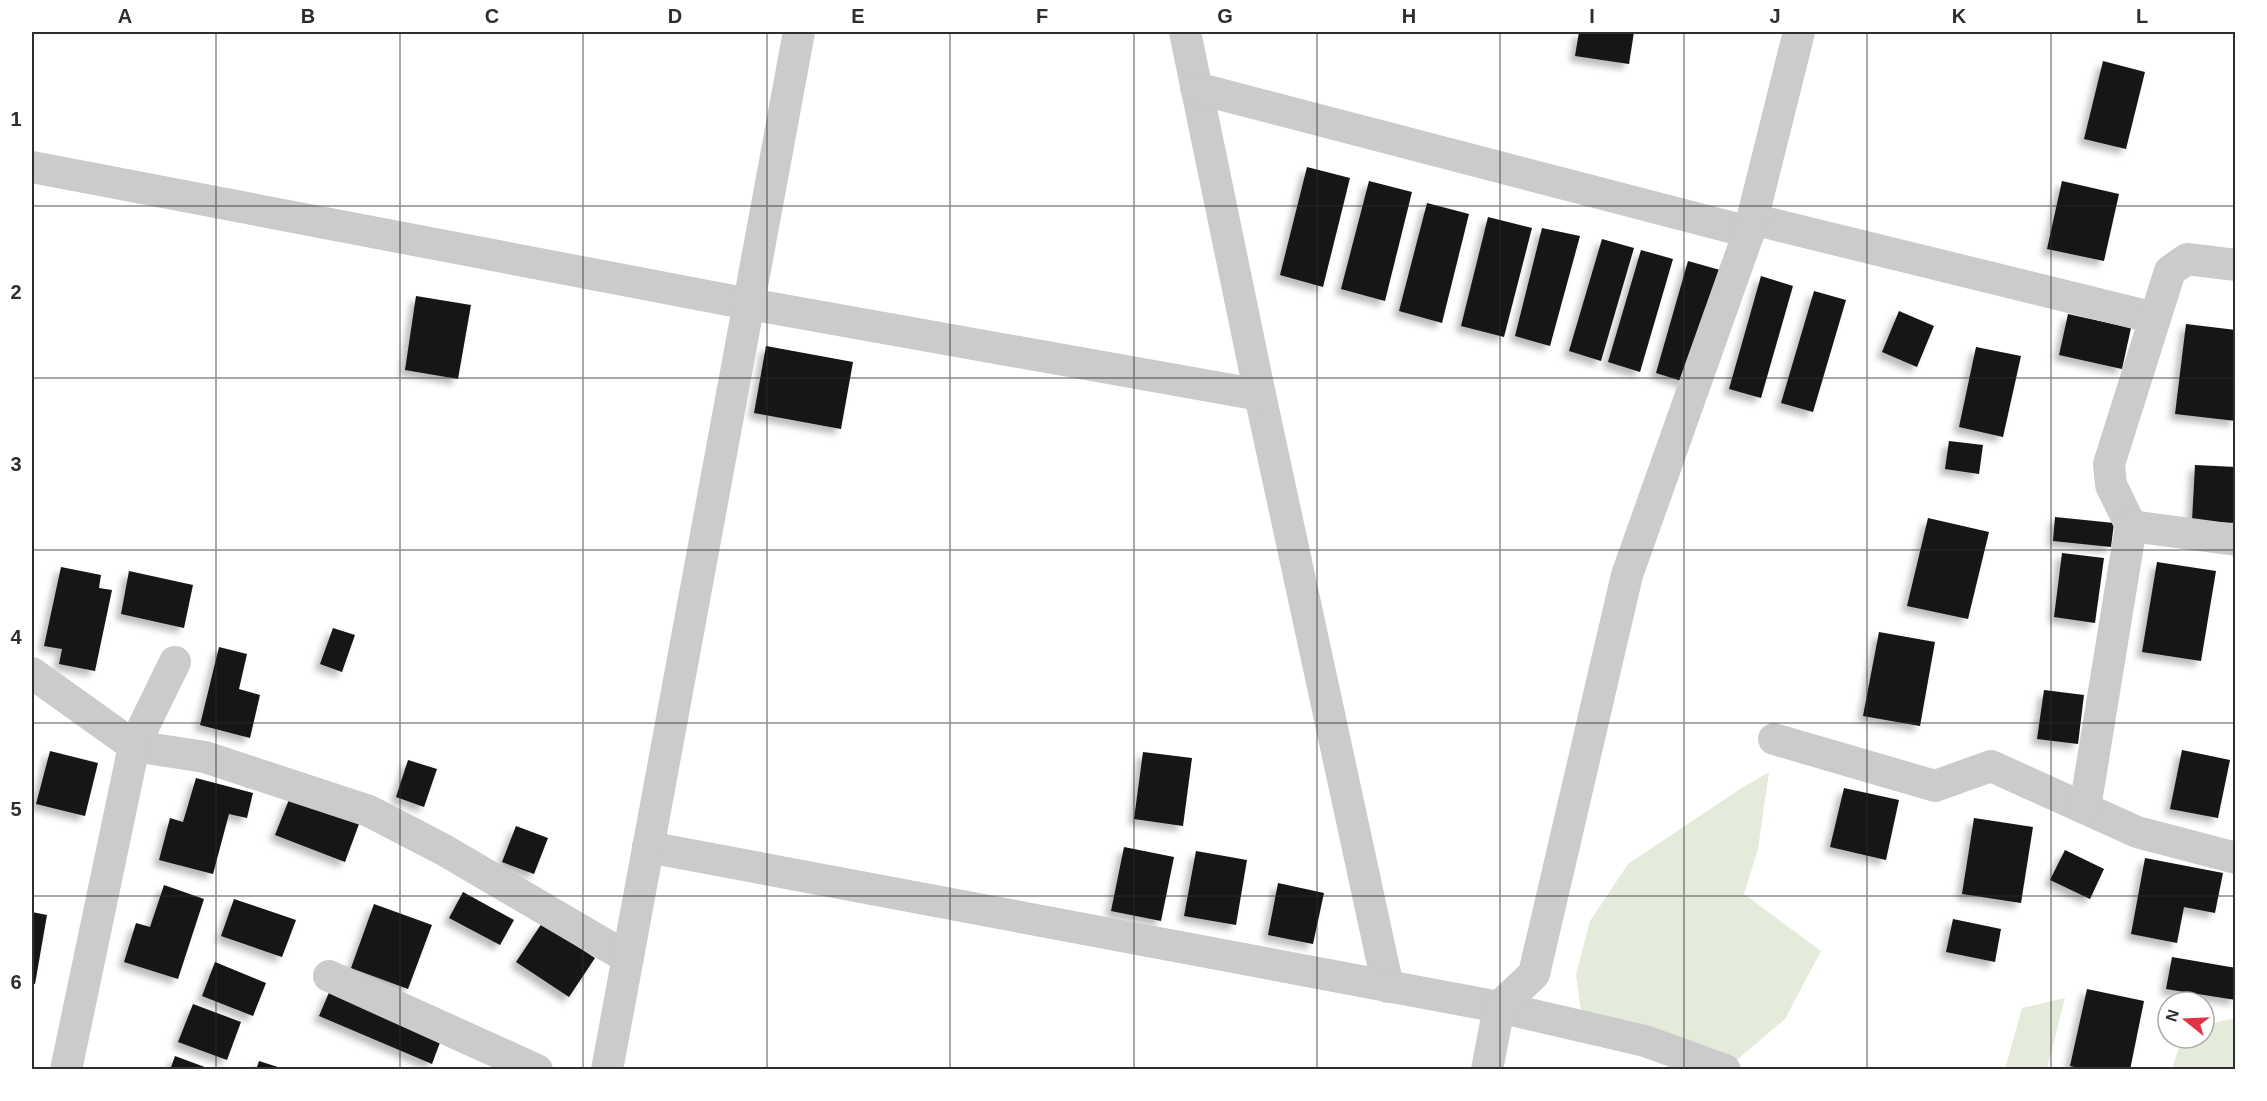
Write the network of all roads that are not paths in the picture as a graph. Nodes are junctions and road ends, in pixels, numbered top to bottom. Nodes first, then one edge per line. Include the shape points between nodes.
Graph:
1 (799, 32) edge
2 (1185, 32) edge
3 (1799, 32) edge
4 (1196, 88) junction
5 (32, 167) edge
6 (1751, 226) junction
7 (2235, 266) edge
8 (749, 304) junction
9 (2155, 318) junction
10 (1260, 396) junction
11 (2130, 526) junction
12 (2235, 540) edge
13 (175, 662) dead end
14 (32, 673) edge
15 (1774, 739) dead end
16 (135, 746) junction
17 (2085, 808) junction
18 (648, 847) junction
19 (2235, 858) edge
20 (628, 958) junction
21 (329, 976) dead end
22 (1388, 987) junction
23 (1499, 1008) junction
24 (66, 1070) edge
25 (537, 1070) edge
26 (607, 1070) edge
27 (1487, 1070) edge
28 (1725, 1070) edge

1 - 8 street
2 - 4 street
3 - 6 street
4 - 6 street
4 - 10 street
5 - 8 street
6 - 9 street
6 - 23 street via 1627,575 1534,974
7 - 9 street via 2187,259 2170,271
8 - 10 street
8 - 18 street
9 - 11 street via 2109,464 2111,485
10 - 22 street
11 - 12 street
11 - 17 street
13 - 16 street
14 - 16 street
15 - 17 street via 1935,786 1991,766
16 - 20 street via 205,757 369,811 444,850
16 - 24 street
17 - 19 street via 2137,832
18 - 20 street
18 - 22 street
20 - 26 street
21 - 25 street
22 - 23 street
23 - 27 street
23 - 28 street via 1645,1041

